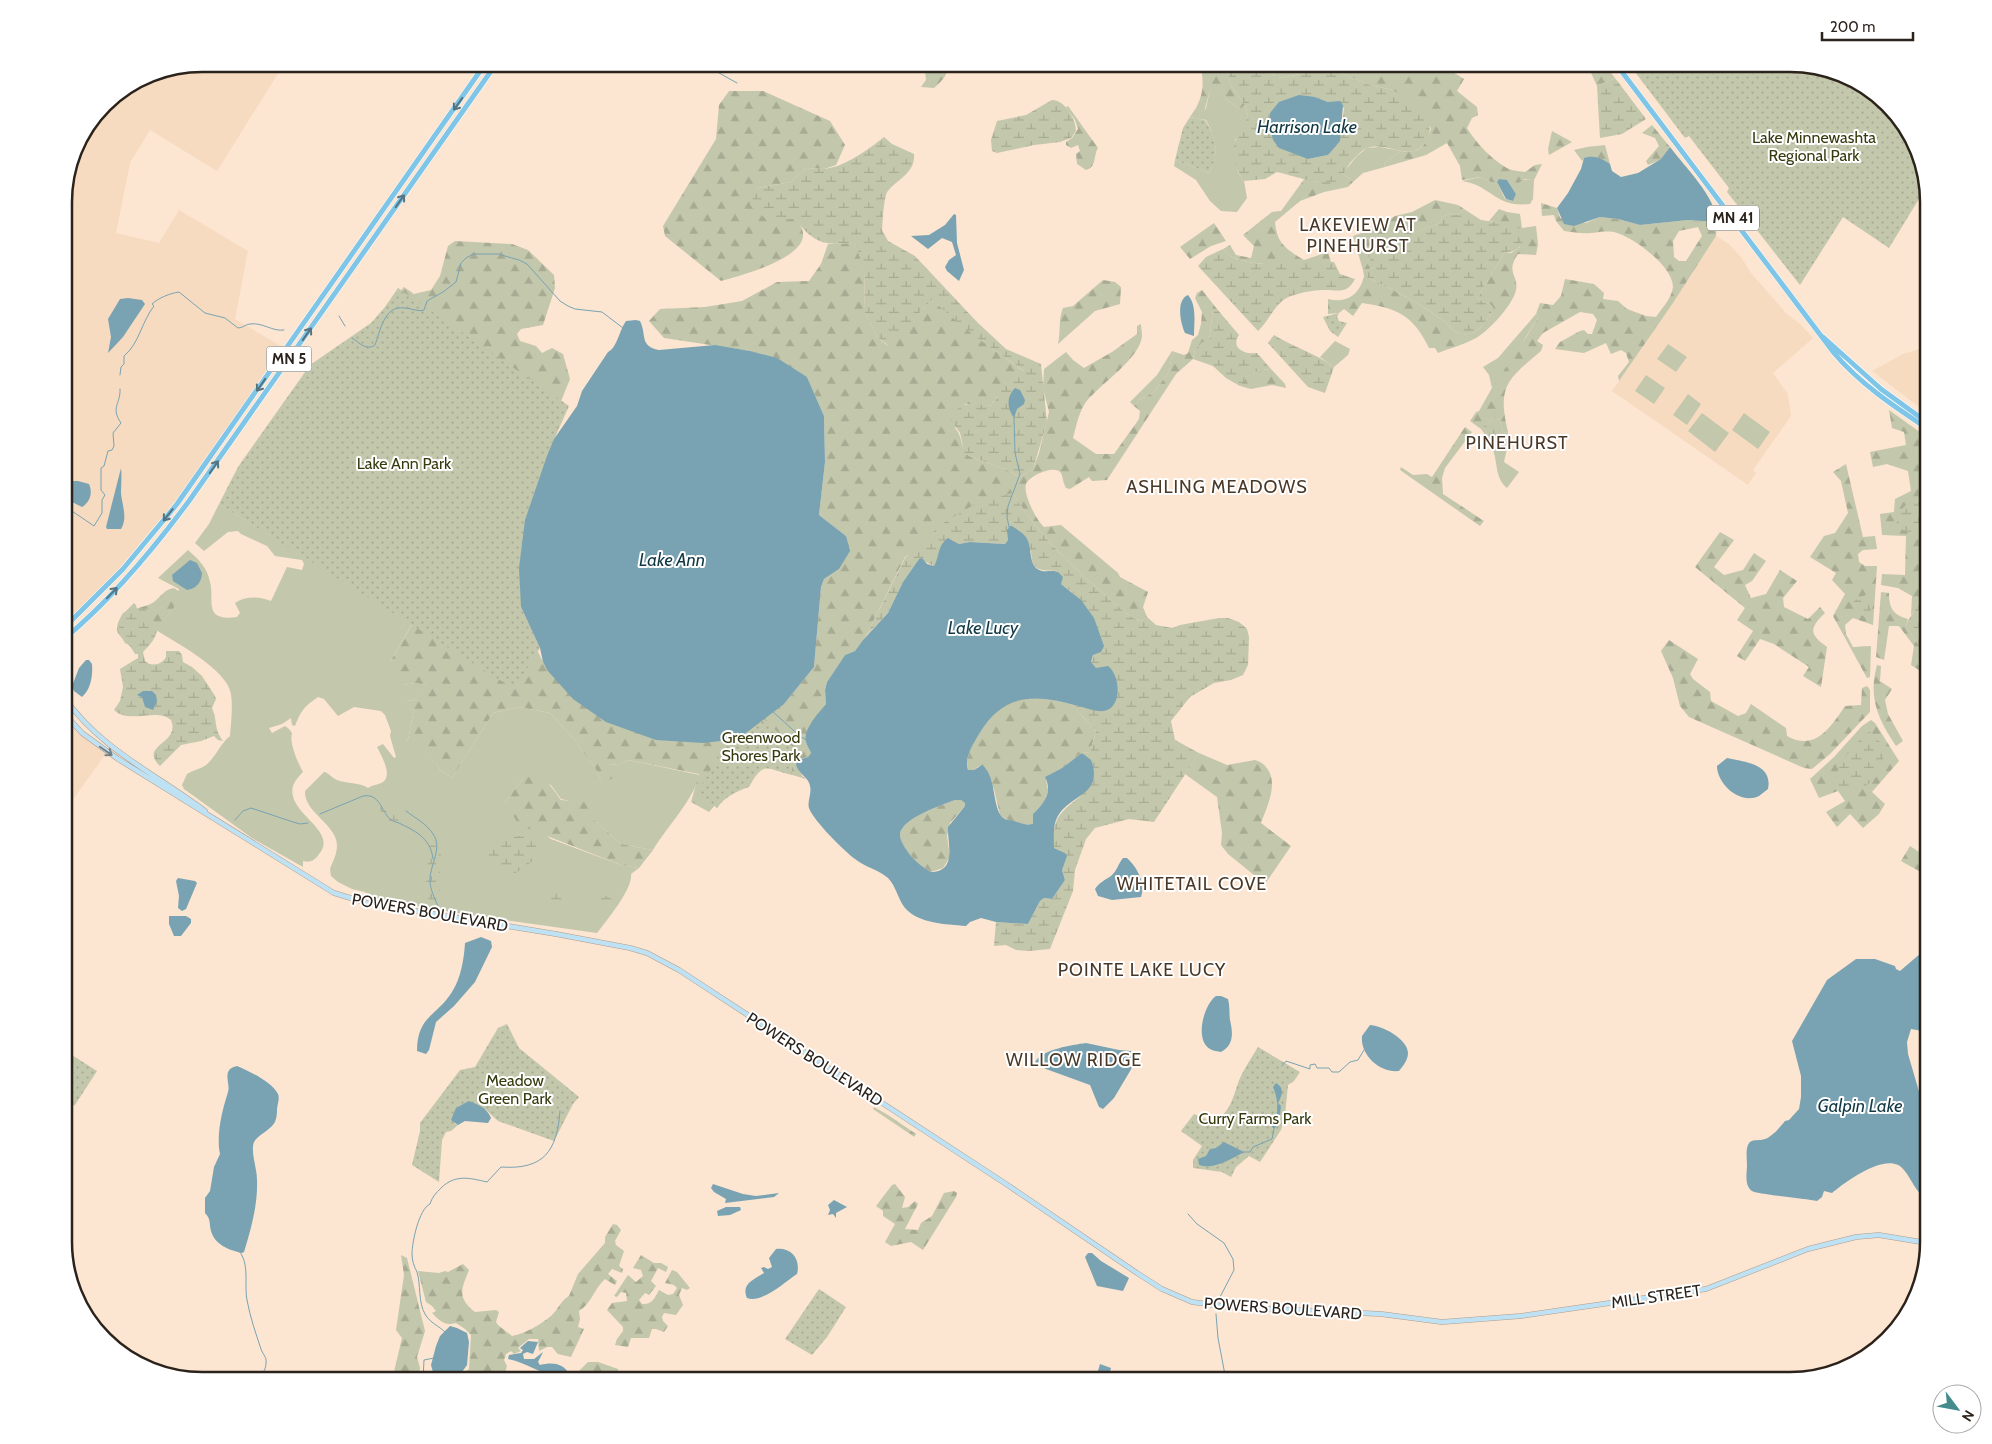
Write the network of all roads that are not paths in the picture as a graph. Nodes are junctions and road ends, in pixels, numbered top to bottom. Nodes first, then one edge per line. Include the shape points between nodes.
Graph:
1 (479, 73) edge
2 (490, 73) edge
3 (1623, 73) edge
4 (1823, 337) junction
5 (1920, 417) edge
6 (1920, 424) edge
7 (73, 619) edge
8 (73, 632) edge
9 (73, 710) edge
10 (73, 723) edge
11 (220, 822) junction
12 (1920, 1242) edge
13 (1395, 1316) joint

1 -> 7 main road, MN 5 via 176,504 136,554
8 -> 2 main road, MN 5 via 147,555 198,490
3 - 4 main road, MN 41
4 - 5 main road, MN 41 via 1881,389
4 - 6 main road, MN 41 via 1857,377
9 - 11 main road, POWERS BOULEVARD via 102,740
10 -> 11 main road, POWERS BOULEVARD via 100,747
11 - 13 main road, POWERS BOULEVARD via 323,888 349,899 601,942 647,954 679,970 1137,1273 1179,1297 1230,1307
12 - 13 main road, MILL STREET via 1879,1235 1856,1237 1808,1249 1706,1289 1674,1295 1498,1319 1442,1322

